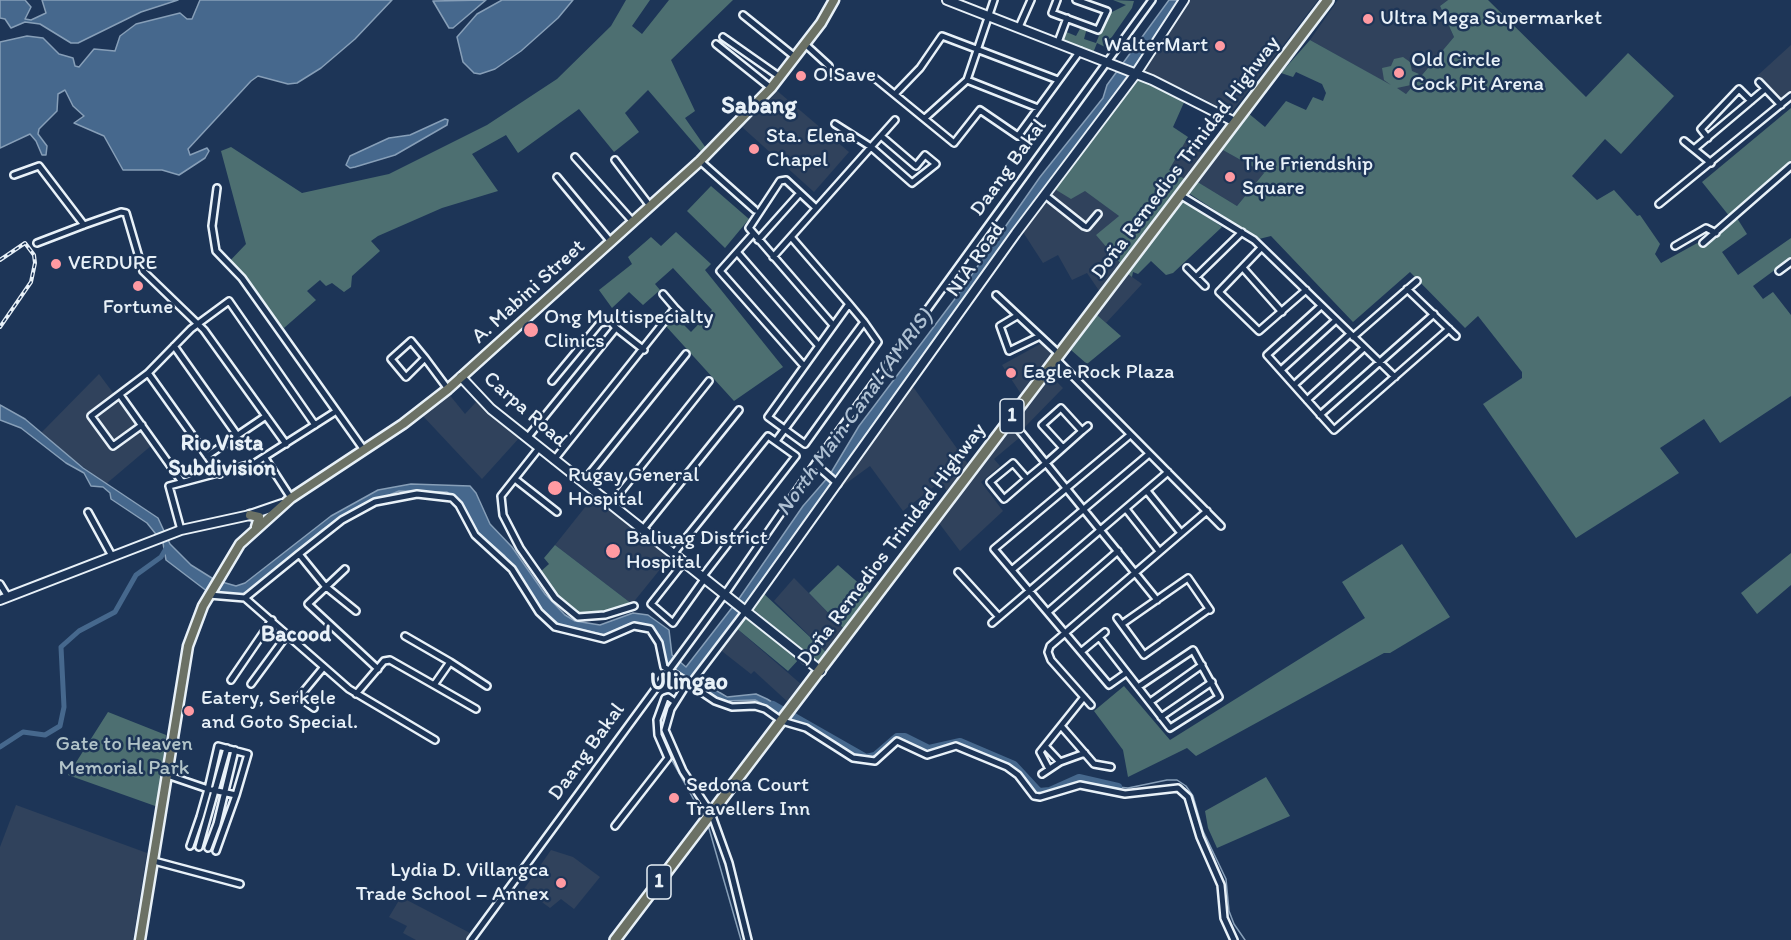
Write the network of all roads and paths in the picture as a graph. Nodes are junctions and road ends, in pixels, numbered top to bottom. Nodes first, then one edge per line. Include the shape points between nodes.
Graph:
1 (834, 0) edge
2 (947, 0) edge
3 (994, 0) edge
4 (1031, 0) edge
5 (1057, 0) edge
6 (1076, 0) edge
7 (1152, 0) edge
8 (1184, 0) edge
9 (1328, 0) edge
10 (743, 15) dead end
11 (989, 16) junction
12 (1067, 18) junction
13 (1019, 27) junction
14 (723, 37) dead end
15 (1056, 42) junction
16 (716, 44) dead end
17 (805, 44) junction
18 (979, 49) junction
19 (1081, 51) junction
20 (795, 57) junction
21 (1106, 63) junction
22 (829, 70) dead end
23 (1133, 74) junction
24 (871, 75) dead end
25 (780, 77) junction
26 (967, 80) junction
27 (1058, 80) junction
28 (1759, 82) dead end
29 (771, 88) junction
30 (1765, 88) junction
31 (895, 94) junction
32 (1791, 96) edge
33 (1751, 101) junction
34 (1780, 105) junction
35 (1038, 108) junction
36 (925, 118) junction
37 (895, 120) dead end
38 (1235, 122) junction
39 (835, 124) dead end
40 (881, 136) junction
41 (1708, 138) junction
42 (1684, 141) dead end
43 (871, 147) junction
44 (1694, 149) junction
45 (575, 157) dead end
46 (615, 160) dead end
47 (700, 161) junction
48 (1711, 163) junction
49 (1791, 166) edge
50 (14, 176) dead end
51 (557, 177) dead end
52 (217, 188) dead end
53 (800, 193) junction
54 (1045, 195) junction
55 (1180, 195) junction
56 (1659, 204) dead end
57 (650, 206) junction
58 (816, 208) junction
59 (755, 210) dead end
60 (1098, 214) dead end
61 (633, 222) junction
62 (84, 225) junction
63 (1242, 232) junction
64 (1716, 233) junction
65 (753, 234) junction
66 (791, 237) junction
67 (758, 240) junction
68 (611, 242) junction
69 (37, 243) dead end
70 (1703, 243) dead end
71 (1675, 246) dead end
72 (1262, 248) junction
73 (737, 252) junction
74 (773, 257) junction
75 (1791, 262) edge
76 (1187, 268) dead end
77 (1243, 268) junction
78 (1779, 271) dead end
79 (1196, 277) junction
80 (1417, 281) dead end
81 (1205, 286) dead end
82 (1407, 289) junction
83 (1306, 290) junction
84 (663, 294) dead end
85 (996, 295) dead end
86 (849, 304) junction
87 (1321, 306) junction
88 (675, 308) junction
89 (1282, 312) junction
90 (1434, 314) junction
91 (683, 316) dead end
92 (1017, 316) junction
93 (1336, 320) junction
94 (864, 322) junction
95 (198, 323) junction
96 (833, 326) junction
97 (616, 328) junction
98 (1449, 329) junction
99 (1259, 331) junction
100 (1351, 336) junction
101 (1456, 336) dead end
102 (1038, 337) junction
103 (1253, 338) dead end
104 (818, 345) junction
105 (174, 346) junction
106 (1364, 348) junction
107 (644, 350) junction
108 (686, 354) dead end
109 (1057, 356) junction
110 (425, 358) junction
111 (1379, 362) junction
112 (804, 366) junction
113 (1281, 370) junction
114 (148, 373) junction
115 (461, 377) junction
116 (1395, 377) junction
117 (552, 381) dead end
118 (709, 381) dead end
119 (1294, 385) junction
120 (448, 389) junction
121 (120, 395) junction
122 (1307, 400) junction
123 (739, 410) dead end
124 (335, 412) junction
125 (1320, 415) junction
126 (266, 416) junction
127 (1010, 418) junction
128 (142, 425) junction
129 (315, 425) junction
130 (1088, 426) dead end
131 (786, 431) junction
132 (1082, 431) junction
133 (237, 435) junction
134 (1130, 435) junction
135 (527, 438) junction
136 (778, 443) junction
137 (286, 444) junction
138 (539, 448) junction
139 (1063, 448) junction
140 (364, 450) junction
141 (1149, 453) junction
142 (207, 456) junction
143 (265, 458) junction
144 (554, 460) junction
145 (815, 464) junction
146 (1045, 464) junction
147 (1168, 472) junction
148 (220, 474) junction
149 (515, 479) junction
150 (1028, 479) junction
151 (182, 482) junction
152 (583, 482) junction
153 (838, 484) junction
154 (1066, 489) junction
155 (1147, 491) junction
156 (288, 501) junction
157 (611, 504) junction
158 (1083, 509) junction
159 (1126, 509) junction
160 (1207, 511) junction
161 (88, 512) dead end
162 (557, 512) dead end
163 (250, 515) junction
164 (1221, 526) dead end
165 (256, 528) junction
166 (643, 529) junction
167 (180, 530) junction
168 (1100, 530) junction
169 (1180, 533) junction
170 (1118, 551) junction
171 (1159, 552) junction
172 (674, 553) junction
173 (299, 554) junction
174 (112, 556) junction
175 (684, 562) junction
176 (345, 569) dead end
177 (1012, 569) junction
178 (958, 572) dead end
179 (1136, 572) junction
180 (704, 577) junction
181 (0, 584) edge
182 (325, 586) junction
183 (1030, 590) junction
184 (210, 594) junction
185 (725, 594) junction
186 (4, 598) edge
187 (245, 598) junction
188 (1157, 600) junction
189 (634, 606) dead end
190 (742, 609) junction
191 (356, 611) dead end
192 (1049, 611) junction
193 (999, 617) junction
194 (1117, 618) dead end
195 (272, 620) junction
196 (992, 623) dead end
197 (1122, 624) junction
198 (1066, 630) junction
199 (1105, 632) dead end
200 (287, 636) junction
201 (405, 636) dead end
202 (1099, 637) junction
203 (1082, 651) junction
204 (450, 662) junction
205 (1202, 665) junction
206 (323, 668) junction
207 (378, 669) junction
208 (669, 669) junction
209 (821, 671) junction
210 (1126, 673) junction
211 (231, 680) dead end
212 (691, 681) junction
213 (1212, 682) junction
214 (251, 684) dead end
215 (434, 685) junction
216 (488, 686) dead end
217 (1138, 687) junction
218 (356, 694) junction
219 (1084, 697) junction
220 (675, 702) junction
221 (1150, 702) junction
222 (1091, 705) dead end
223 (314, 708) dead end
224 (476, 709) dead end
225 (785, 717) junction
226 (1161, 717) junction
227 (1061, 726) junction
228 (435, 740) dead end
229 (1045, 746) junction
230 (227, 748) junction
231 (235, 750) junction
232 (1085, 753) junction
233 (1060, 762) junction
234 (1111, 767) dead end
235 (1049, 769) junction
236 (1042, 774) dead end
237 (167, 775) junction
238 (208, 789) junction
239 (216, 791) junction
240 (224, 793) junction
241 (236, 795) junction
242 (710, 814) junction
243 (615, 826) dead end
244 (190, 846) dead end
245 (199, 847) dead end
246 (208, 848) dead end
247 (216, 851) dead end
248 (154, 861) junction
249 (240, 884) dead end
250 (140, 940) edge
251 (471, 940) edge
252 (615, 940) edge
253 (748, 940) edge
254 (1234, 940) edge

1 - 17 main road, A. Mabini Street
2 - 11 street
3 - 11 street
4 - 13 street
5 - 12 street via 1052,13
6 - 12 street via 1107,11 1098,30
7 - 21 street, Daang Bakal
8 - 23 street, NIA Road
9 - 38 highway, Doña Remedios Trinidad Highway / 1
10 - 20 street
11 - 13 street
11 - 18 street
12 - 15 street
13 - 15 street
14 - 25 street
15 - 19 street
16 - 29 street
17 - 20 main road, A. Mabini Street
17 - 22 street
18 - 26 street
18 - 27 street
18 - 31 street via 940,37 920,68
19 - 21 street
19 - 27 street
20 - 25 main road, A. Mabini Street
21 - 23 street
21 - 145 street, Daang Bakal
23 - 38 street
23 - 54 street, NIA Road
24 - 31 street
25 - 29 main road, A. Mabini Street
26 - 35 street
26 - 36 street
27 - 35 street
28 - 30 street
29 - 47 main road, A. Mabini Street
30 - 33 street
30 - 34 street
31 - 36 street
32 - 34 street
33 - 41 street
33 - 41 street via 1739,89 1701,129
34 - 48 street
35 - 36 street via 1018,136 980,110 954,143
37 - 40 street
38 - 55 highway, Doña Remedios Trinidad Highway / 1
39 - 43 street
40 - 43 street
40 - 43 street via 916,166 925,155 936,164 912,183
41 - 44 street
42 - 44 street
43 - 58 street
44 - 48 street
45 - 61 street
46 - 57 street
47 - 57 main road, A. Mabini Street
47 - 59 street
48 - 56 street
49 - 64 street
50 - 62 street via 39,166
51 - 68 street
52 - 124 street via 212,226 216,251 242,278
53 - 58 street
53 - 65 street via 786,180 778,183 750,225
53 - 67 street
54 - 60 street via 1084,226
54 - 153 street, NIA Road
55 - 63 street
55 - 109 highway, Doña Remedios Trinidad Highway / 1
57 - 61 main road, A. Mabini Street
58 - 66 street
61 - 68 main road, A. Mabini Street
62 - 69 street
62 - 95 street via 126,213 143,271
63 - 72 street
63 - 79 street
64 - 70 street
64 - 71 street via 1706,228
65 - 67 street
65 - 73 street
66 - 74 street
66 - 86 street
67 - 74 street
68 - 115 main road, A. Mabini Street
72 - 77 street
72 - 83 street
73 - 104 street
73 - 112 street via 720,271
74 - 96 street
75 - 78 street
76 - 79 street
77 - 89 street
77 - 99 street via 1219,291
79 - 81 street
80 - 82 street
82 - 90 street
82 - 100 street
83 - 87 street
83 - 89 street
84 - 88 street
85 - 92 street
86 - 94 street
86 - 96 street
87 - 93 street
87 - 113 street via 1267,355
88 - 91 street
88 - 107 street
89 - 99 street
90 - 98 street
90 - 111 street
92 - 102 street
92 - 102 street via 1000,326 1010,354
93 - 100 street
93 - 113 street
94 - 131 street
94 - 131 street via 878,342 835,403 805,444
95 - 105 street
95 - 126 street
95 - 129 street via 229,301
96 - 104 street
97 - 107 street
97 - 117 street via 610,321 600,322
97 - 135 street
98 - 101 street
98 - 116 street
99 - 103 street
100 - 106 street
100 - 119 street
102 - 109 street
104 - 112 street
105 - 114 street
105 - 133 street
106 - 111 street
106 - 122 street
107 - 144 street
108 - 152 street
109 - 127 highway, Doña Remedios Trinidad Highway / 1
109 - 134 street
110 - 110 street via 411,341 391,359 405,377
110 - 120 street
111 - 116 street
111 - 125 street
112 - 131 street via 768,417
113 - 119 street
114 - 121 street
114 - 142 street
115 - 120 main road, A. Mabini Street
115 - 135 street, Carpa Road via 491,409
116 - 125 street via 1334,430
118 - 157 street
119 - 122 street
120 - 140 main road, A. Mabini Street
121 - 128 street
121 - 128 street via 91,416 113,446
122 - 125 street
123 - 166 street
124 - 129 street
124 - 140 street
126 - 133 street
126 - 137 street
127 - 146 street
127 - 209 highway, Doña Remedios Trinidad Highway / 1
128 - 151 street
129 - 137 street
130 - 132 street
131 - 136 street
132 - 139 street
132 - 139 street via 1061,408 1042,425
133 - 142 street
134 - 141 street
134 - 154 street
135 - 138 street, Carpa Road
136 - 172 street via 768,436
136 - 180 street via 796,456
137 - 143 street
138 - 144 street, Carpa Road
138 - 149 street
139 - 146 street
140 - 156 main road, A. Mabini Street
141 - 147 street
141 - 158 street
142 - 148 street
143 - 148 street
143 - 156 street
144 - 152 street, Carpa Road
145 - 153 street
145 - 185 street, Daang Bakal
146 - 150 street
146 - 154 street
147 - 155 street
147 - 160 street
148 - 151 street
149 - 162 street
149 - 189 street via 501,496 503,515 520,548 555,598 584,618
150 - 150 street via 1004,499 990,482 1013,463
151 - 167 street via 169,486
152 - 157 street, Carpa Road
153 - 190 street, NIA Road
154 - 158 street
154 - 177 street via 994,549
155 - 159 street
155 - 169 street
156 - 163 street
156 - 165 main road, A. Mabini Street
157 - 166 street, Carpa Road
158 - 168 street
158 - 177 street
159 - 168 street
159 - 171 street
160 - 164 street
160 - 169 street
161 - 174 street
163 - 165 main road via 260,519
163 - 167 street
165 - 184 main road, A. Mabini Street via 240,544
166 - 172 street, Carpa Road
167 - 174 street
168 - 170 street
168 - 183 street
169 - 171 street
170 - 179 street
170 - 192 street
171 - 179 street
172 - 175 street, Carpa Road
173 - 182 street
173 - 187 street
173 - 208 street via 342,520 375,502 417,494 452,498 475,535 512,569 547,621 564,631 604,639 634,626 650,629 659,643 662,664
174 - 186 street
175 - 180 street, Carpa Road
175 - 180 street via 651,604 673,622
176 - 182 street
177 - 183 street
178 - 193 street
179 - 188 street
179 - 198 street
180 - 185 street, Carpa Road
181 - 186 street
182 - 191 street
182 - 207 street via 308,604
183 - 192 street
183 - 193 street
184 - 187 street
184 - 237 main road, A. Mabini Street via 188,646
185 - 190 street, Carpa Road
185 - 208 street, Daang Bakal
187 - 195 street
188 - 197 street
188 - 197 street via 1188,578 1210,610 1144,655
190 - 209 street, Carpa Road
190 - 212 street, NIA Road
192 - 198 street
193 - 196 street
194 - 197 street
195 - 200 street
195 - 211 street
198 - 203 street
198 - 219 street via 1048,652
199 - 202 street
200 - 206 street
200 - 214 street
201 - 204 street
202 - 203 street
202 - 210 street
203 - 210 street via 1109,685
204 - 215 street
204 - 216 street
205 - 213 street
205 - 217 street via 1193,650
205 - 221 street
206 - 218 street
206 - 223 street via 298,697
207 - 215 street via 390,660
207 - 218 street
208 - 212 street
208 - 251 street, Daang Bakal
209 - 225 highway, Doña Remedios Trinidad Highway / 1
210 - 217 street
212 - 220 street, NIA Road
212 - 225 street via 725,706 755,706
213 - 226 street
213 - 226 street via 1220,697 1170,728
215 - 224 street
217 - 221 street
218 - 228 street
219 - 222 street
219 - 227 street
220 - 242 street via 666,721 667,737
220 - 243 street via 666,697 658,715 658,735 668,758
221 - 226 street
225 - 242 highway, Doña Remedios Trinidad Highway / 1
225 - 254 street via 846,754 869,762 879,759 897,741 927,755 956,746 1007,767 1034,796 1080,785 1125,794 1178,788 1188,797 1221,885 1224,918
227 - 229 street
227 - 232 street
229 - 233 street
229 - 235 street via 1040,752
230 - 231 street
230 - 238 street via 218,746
230 - 239 street
231 - 240 street
231 - 241 street via 248,754
232 - 233 street
232 - 234 street via 1094,764
233 - 235 street
235 - 236 street
237 - 238 street
237 - 248 main road, A. Mabini Street
238 - 239 street
238 - 244 street
239 - 240 street
239 - 245 street
240 - 241 street
240 - 246 street
241 - 247 street
242 - 252 highway, Doña Remedios Trinidad Highway / 1
242 - 253 street via 729,863
248 - 249 street
248 - 250 main road, A. Mabini Street

